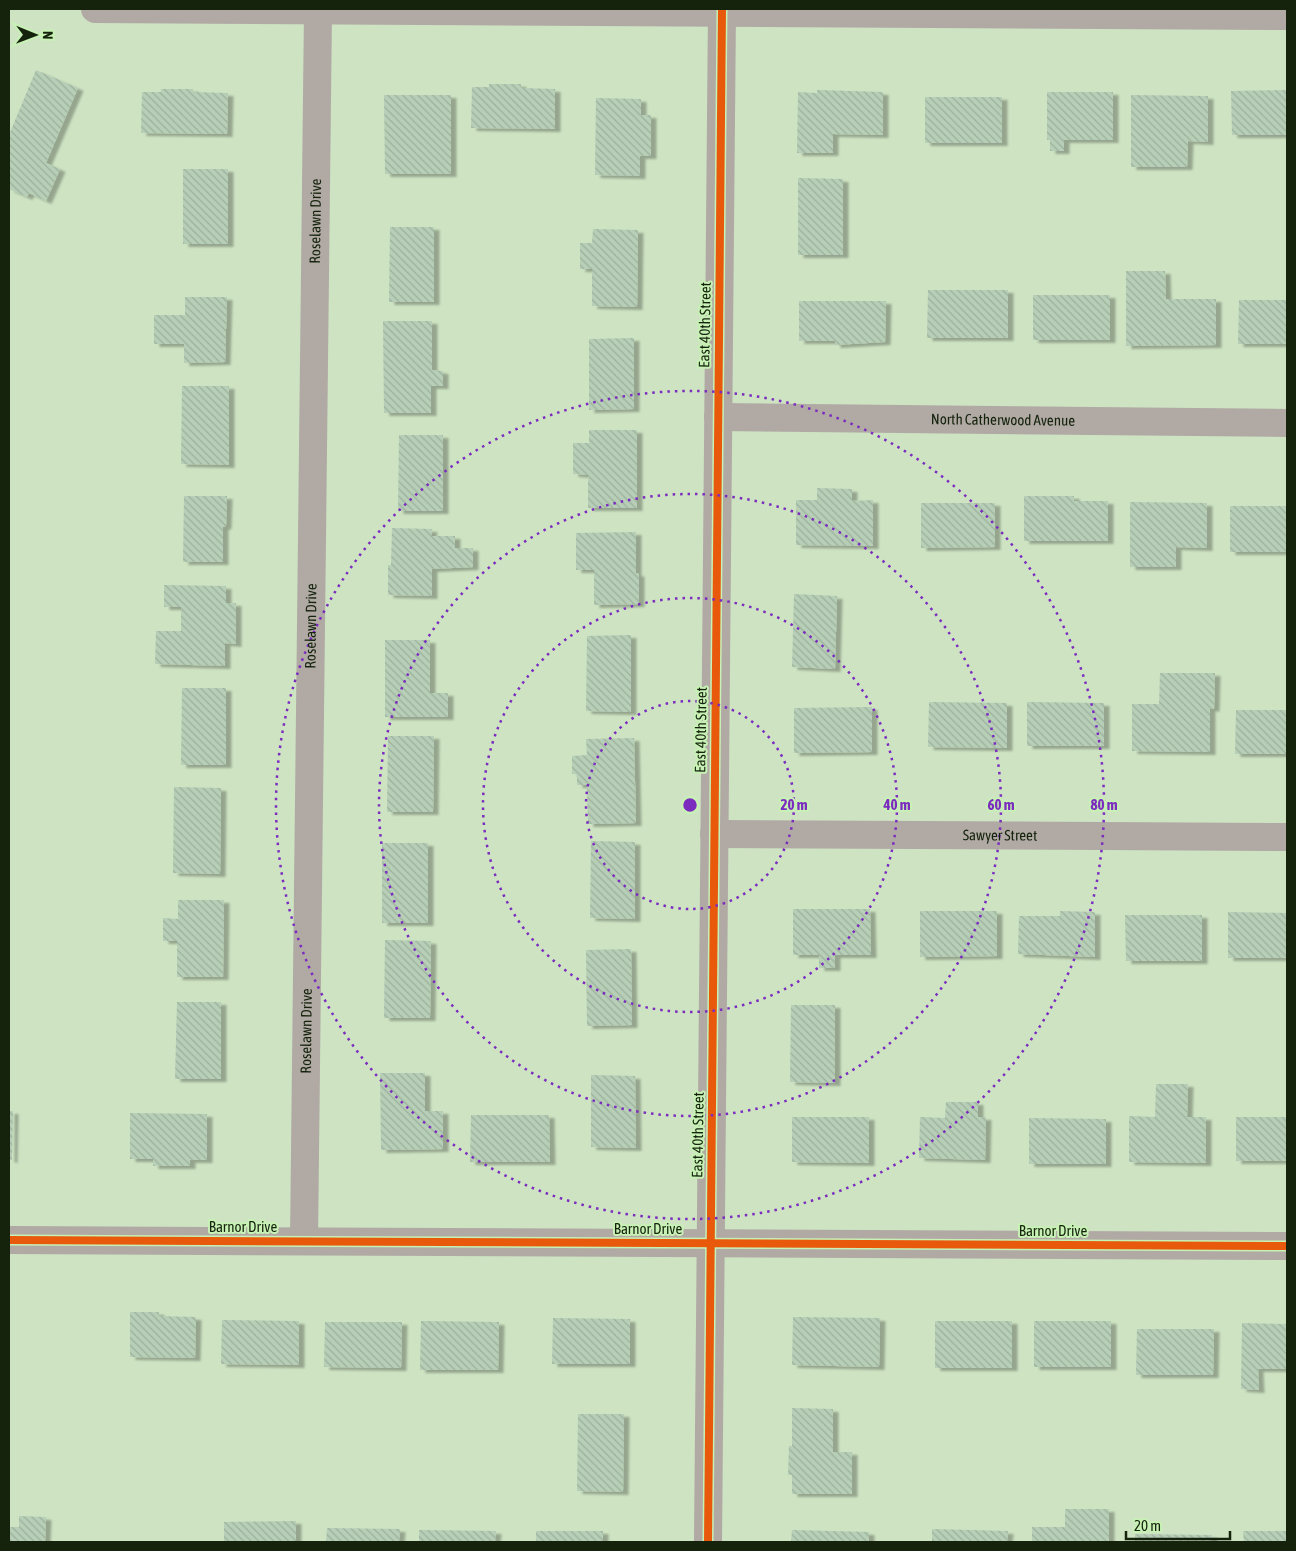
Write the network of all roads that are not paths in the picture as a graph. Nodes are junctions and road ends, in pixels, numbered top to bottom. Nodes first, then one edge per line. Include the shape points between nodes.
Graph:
1 (95, 9) edge
2 (318, 10) junction
3 (722, 10) edge
4 (1287, 16) edge
5 (718, 417) junction
6 (1287, 423) edge
7 (714, 834) junction
8 (1287, 837) edge
9 (9, 1240) edge
10 (304, 1241) junction
11 (710, 1243) junction
12 (1287, 1246) edge
13 (708, 1542) edge

1 - 2 street
2 - 3 street
2 - 10 street, Roselawn Drive
3 - 4 street
3 - 5 street, East 40th Street
5 - 6 street, North Catherwood Avenue
5 - 7 street, East 40th Street
7 - 8 street, Sawyer Street
7 - 11 street, East 40th Street
9 - 10 street, Barnor Drive
10 - 11 street, Barnor Drive
11 - 12 street, Barnor Drive
11 - 13 street, East 40th Street

